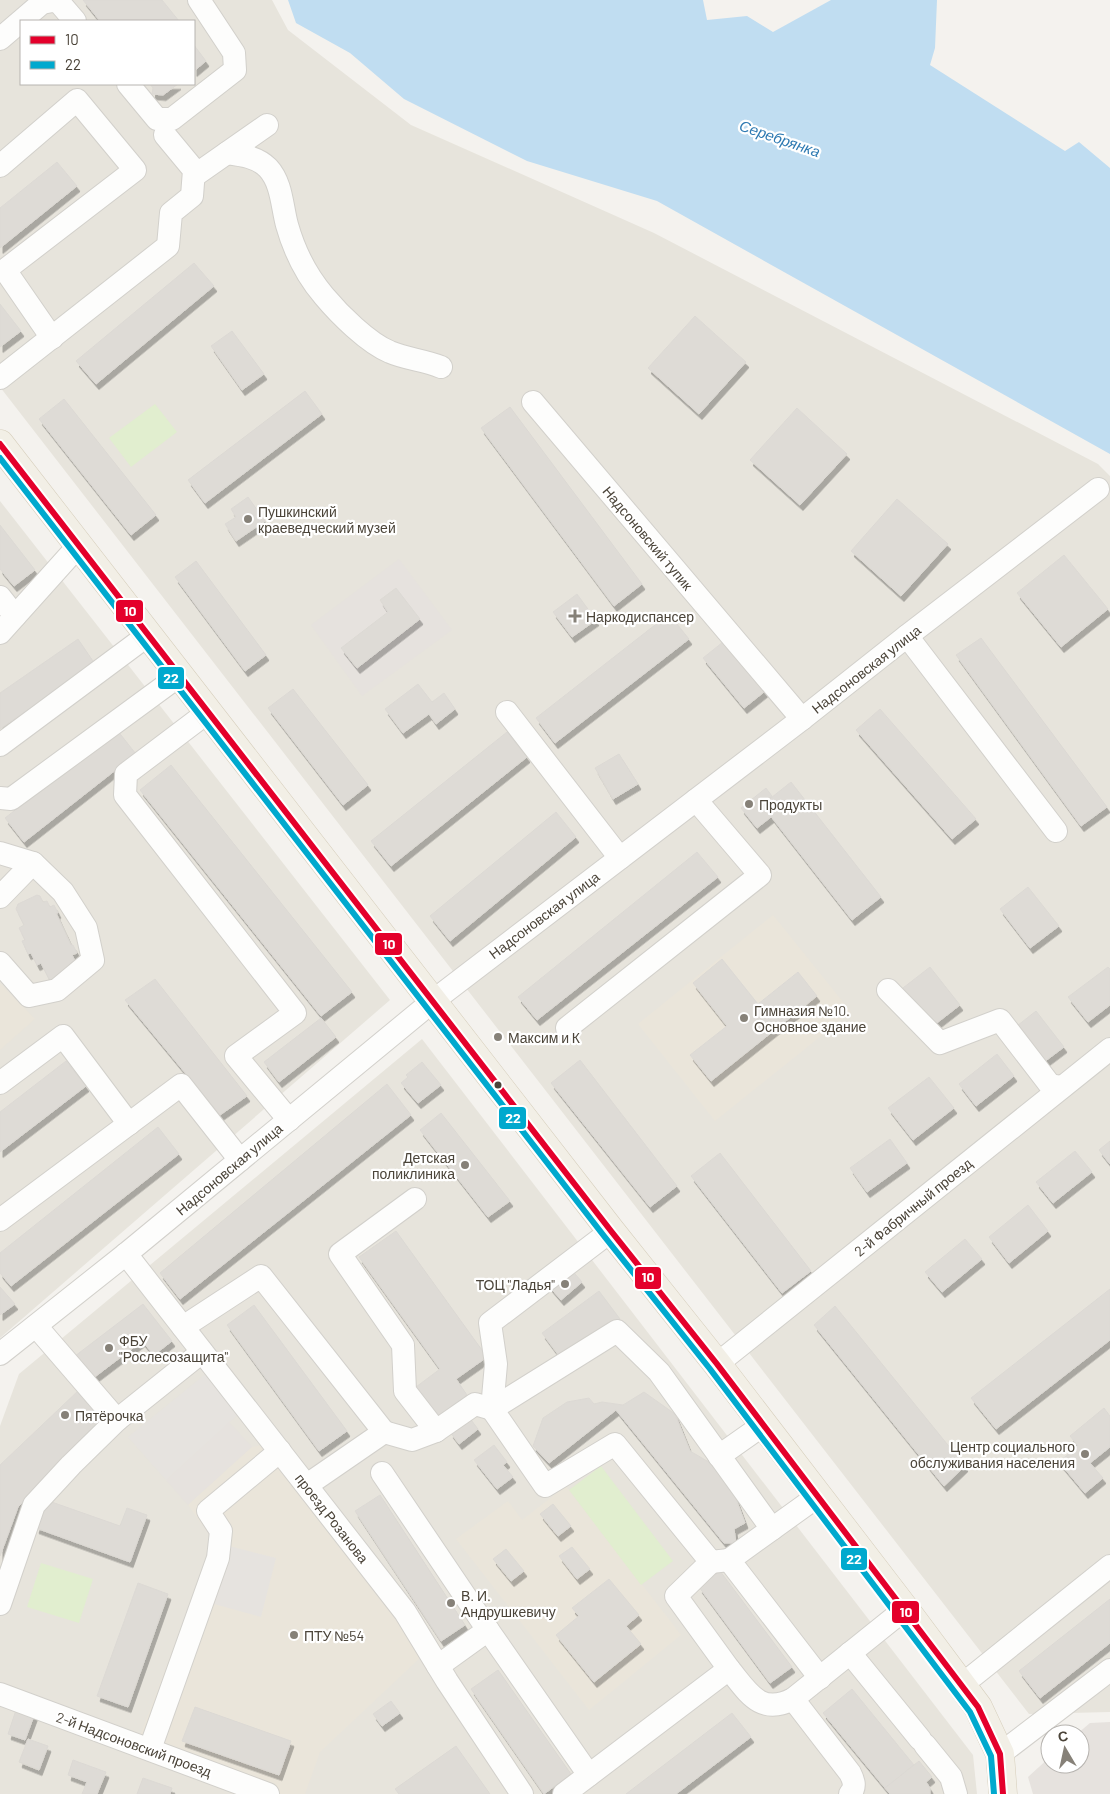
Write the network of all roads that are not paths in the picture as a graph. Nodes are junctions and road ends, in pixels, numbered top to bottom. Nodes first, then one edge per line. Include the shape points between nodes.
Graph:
1 (199, 0) edge
2 (22, 20) edge
3 (74, 20) edge
4 (20, 22) edge
5 (0, 39) edge
6 (129, 85) edge
7 (267, 125) dead end
8 (164, 135) dead end
9 (227, 153) junction
10 (0, 166) edge
11 (194, 176) junction
12 (52, 338) junction
13 (441, 367) dead end
14 (0, 378) edge
15 (533, 402) dead end
16 (0, 444) edge
17 (1098, 489) dead end
18 (79, 546) junction
19 (0, 597) edge
20 (15, 616) junction
21 (0, 633) edge
22 (148, 635) junction
23 (907, 636) junction
24 (180, 675) junction
25 (208, 712) junction
26 (507, 712) dead end
27 (802, 719) junction
28 (0, 744) edge
29 (0, 798) edge
30 (696, 800) junction
31 (1056, 831) dead end
32 (0, 853) edge
33 (620, 858) junction
34 (33, 864) junction
35 (0, 896) edge
36 (0, 963) edge
37 (888, 990) dead end
38 (433, 1001) junction
39 (567, 1028) dead end
40 (1110, 1049) edge
41 (0, 1083) edge
42 (1062, 1087) junction
43 (289, 1120) junction
44 (128, 1124) junction
45 (240, 1160) junction
46 (415, 1199) dead end
47 (0, 1220) edge
48 (611, 1231) junction
49 (126, 1254) junction
50 (36, 1326) junction
51 (183, 1327) junction
52 (202, 1352) junction
53 (0, 1354) edge
54 (717, 1364) junction
55 (492, 1410) junction
56 (117, 1420) junction
57 (763, 1425) junction
58 (436, 1430) junction
59 (384, 1432) junction
60 (280, 1451) junction
61 (719, 1456) junction
62 (382, 1473) dead end
63 (307, 1485) junction
64 (818, 1496) junction
65 (772, 1529) junction
66 (720, 1561) junction
67 (1110, 1566) edge
68 (0, 1604) edge
69 (905, 1609) junction
70 (488, 1630) junction
71 (850, 1653) junction
72 (438, 1666) junction
73 (729, 1669) junction
74 (1110, 1670) edge
75 (973, 1676) dead end
76 (820, 1678) junction
77 (0, 1694) edge
78 (793, 1700) junction
79 (150, 1749) junction
80 (1000, 1754) junction
81 (589, 1775) junction
82 (268, 1794) edge
83 (522, 1794) edge
84 (564, 1794) edge
85 (850, 1794) edge
86 (956, 1794) edge
87 (1003, 1794) edge

1 - 6 street via 234,53 235,70 172,119 157,119
2 - 3 street via 42,3 57,0
4 - 5 street
7 - 9 street
8 - 11 street via 194,170
9 - 11 street
9 - 13 street via 250,156 268,167 277,179 288,227 300,260 324,295 367,339 390,352
10 - 12 street via 77,100 134,170 5,270
11 - 12 street via 192,196 171,213 168,246
12 - 14 street
15 - 27 street, Надсоновский тупик
16 - 18 main road
17 - 23 street, Надсоновская улица
18 - 20 street
18 - 22 main road
19 - 20 street
20 - 21 street
22 - 24 main road
22 - 28 street
23 - 27 street, Надсоновская улица
23 - 31 street
24 - 25 main road
24 - 29 street via 11,800
25 - 38 main road
25 - 43 street via 126,774 125,795 295,1014 236,1056
26 - 33 street
27 - 30 street, Надсоновская улица
30 - 33 street, Надсоновская улица
30 - 39 street via 760,875
32 - 34 street
33 - 38 street, Надсоновская улица
34 - 35 street
34 - 36 street via 63,892 86,928 93,960 57,990 29,996
37 - 42 street via 940,1043 1000,1020 1050,1085
38 - 43 street, Надсоновская улица
38 - 48 main road
40 - 42 street, 2-й Фабричный проезд
41 - 44 street via 63,1036
42 - 54 street, 2-й Фабричный проезд
43 - 45 street, Надсоновская улица
44 - 45 street via 181,1084
44 - 47 street
45 - 49 street, Надсоновская улица
46 - 58 street via 340,1254 404,1345 405,1391
48 - 54 main road
48 - 55 street via 490,1323 496,1364
49 - 50 street, Надсоновская улица
49 - 51 street, проезд Розанова
50 - 53 street, Надсоновская улица
50 - 56 street
51 - 52 street, проезд Розанова
51 - 59 street via 261,1276
52 - 56 street
52 - 60 street, проезд Розанова
54 - 57 main road
55 - 58 street via 475,1404
55 - 61 street via 617,1331 659,1372
55 - 66 street via 545,1486 615,1444
56 - 68 street via 34,1505
57 - 61 street
57 - 64 main road
58 - 59 street via 412,1440
59 - 63 street
60 - 63 street, проезд Розанова
60 - 79 street via 208,1511 221,1532 218,1558
61 - 65 street
62 - 70 street
63 - 72 street, проезд Розанова via 405,1612
64 - 65 street
64 - 69 main road
65 - 66 street
66 - 73 street via 676,1596
66 - 76 street
67 - 75 street
69 - 71 street
69 - 80 main road via 978,1706
70 - 72 street
70 - 81 street
71 - 76 street
71 - 86 street via 951,1777
72 - 83 street, проезд Розанова
73 - 78 street via 753,1698 763,1704 773,1706
73 - 81 street
74 - 80 street
76 - 78 street
77 - 79 street, 2-й Надсоновский проезд
78 - 85 street via 850,1773 854,1785
79 - 82 street, 2-й Надсоновский проезд
80 - 87 main road
81 - 84 street

